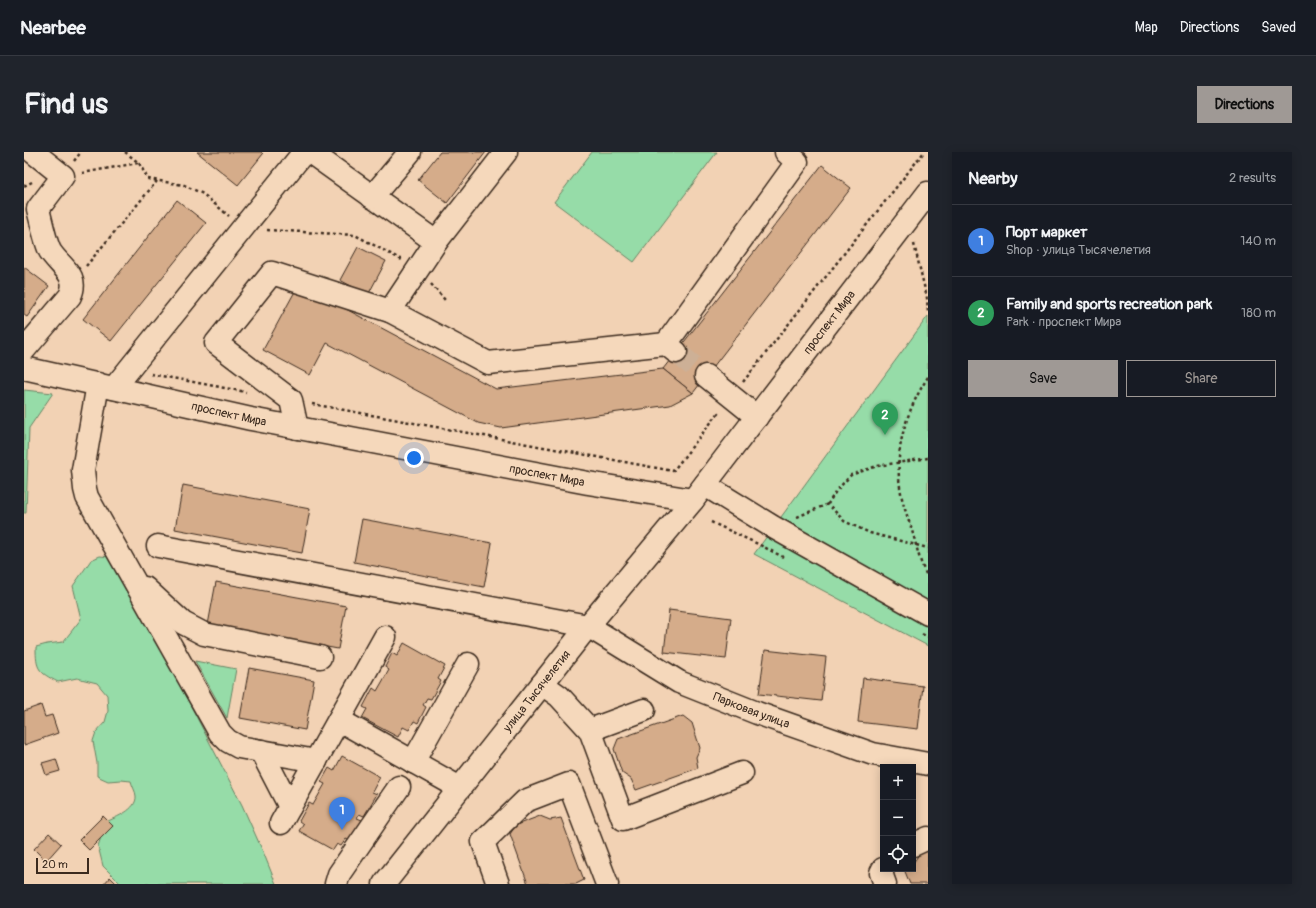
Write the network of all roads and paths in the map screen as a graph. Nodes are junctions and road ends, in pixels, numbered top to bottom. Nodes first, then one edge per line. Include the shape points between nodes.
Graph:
1 (33, 152) edge
2 (82, 152) edge
3 (125, 152) edge
4 (304, 152) edge
5 (310, 152) edge
6 (410, 152) edge
7 (506, 152) edge
8 (786, 152) edge
9 (139, 163) junction
10 (63, 176) junction
11 (157, 181) junction
12 (928, 193) edge
13 (372, 197) junction
14 (908, 219) junction
15 (243, 228) junction
16 (436, 242) junction
17 (418, 268) junction
18 (73, 282) junction
19 (445, 300) dead end
20 (390, 311) junction
21 (928, 314) edge
22 (24, 350) edge
23 (24, 368) edge
24 (706, 376) tunnel mouth
25 (928, 376) edge
26 (106, 386) junction
27 (757, 417) junction
28 (297, 428) junction
29 (928, 458) edge
30 (898, 463) junction
31 (699, 493) junction
32 (828, 504) junction
33 (773, 527) junction
34 (917, 545) junction
35 (158, 546) dead end
36 (928, 548) edge
37 (129, 574) junction
38 (928, 577) edge
39 (928, 614) edge
40 (588, 626) junction
41 (385, 637) dead end
42 (320, 657) dead end
43 (468, 664) dead end
44 (542, 684) junction
45 (644, 710) dead end
46 (339, 720) junction
47 (590, 730) junction
48 (260, 751) junction
49 (316, 761) junction
50 (413, 762) junction
51 (928, 764) edge
52 (742, 774) dead end
53 (399, 787) dead end
54 (460, 788) junction
55 (928, 838) edge
56 (916, 844) edge
57 (882, 872) edge
58 (336, 884) edge
59 (384, 884) edge
60 (498, 884) edge
61 (607, 884) edge
62 (885, 884) edge

1 - 10 street
2 - 10 path
3 - 9 path
4 - 15 street
5 - 13 street
6 - 13 street
7 - 16 street
8 - 20 street via 798,162 671,348 488,363
9 - 10 path
9 - 11 path via 148,179
10 - 18 street via 38,208 50,250
11 - 15 path via 184,186 203,194
11 - 18 path
12 - 14 street, проспект Мира
13 - 16 street
14 - 21 path via 927,298
14 - 27 street, проспект Мира
15 - 17 path via 355,235
15 - 26 street
16 - 17 street
17 - 19 path
17 - 20 street
18 - 22 street via 70,296
20 - 28 street via 272,273 216,343 291,400
23 - 26 street, проспект Мира
24 - 27 street
25 - 30 path via 908,416 900,440
26 - 28 street, проспект Мира
26 - 37 street via 83,470 84,483 87,497
27 - 31 street, проспект Мира
28 - 31 street, проспект Мира via 588,483
29 - 30 path
30 - 32 path via 877,466 851,475
30 - 34 path via 901,493
31 - 33 street
31 - 40 street, улица Тысячелетия
32 - 33 path
32 - 34 path via 844,520 870,532
33 - 39 street
34 - 36 path
34 - 38 path
35 - 40 street
37 - 42 street via 183,623 197,632
37 - 48 street via 220,734 239,747
40 - 44 street, улица Тысячелетия
40 - 51 street, Парковая улица via 693,688 873,754
41 - 46 street
43 - 50 street
44 - 47 street via 559,696
44 - 54 street, улица Тысячелетия
45 - 47 street
46 - 49 street
46 - 50 street
47 - 52 street via 623,819
48 - 49 street
48 - 49 street via 286,815
50 - 54 street
53 - 58 street via 339,874
54 - 59 street, улица Тысячелетия
55 - 56 street
57 - 62 street
60 - 61 street via 483,842 525,801 569,784

